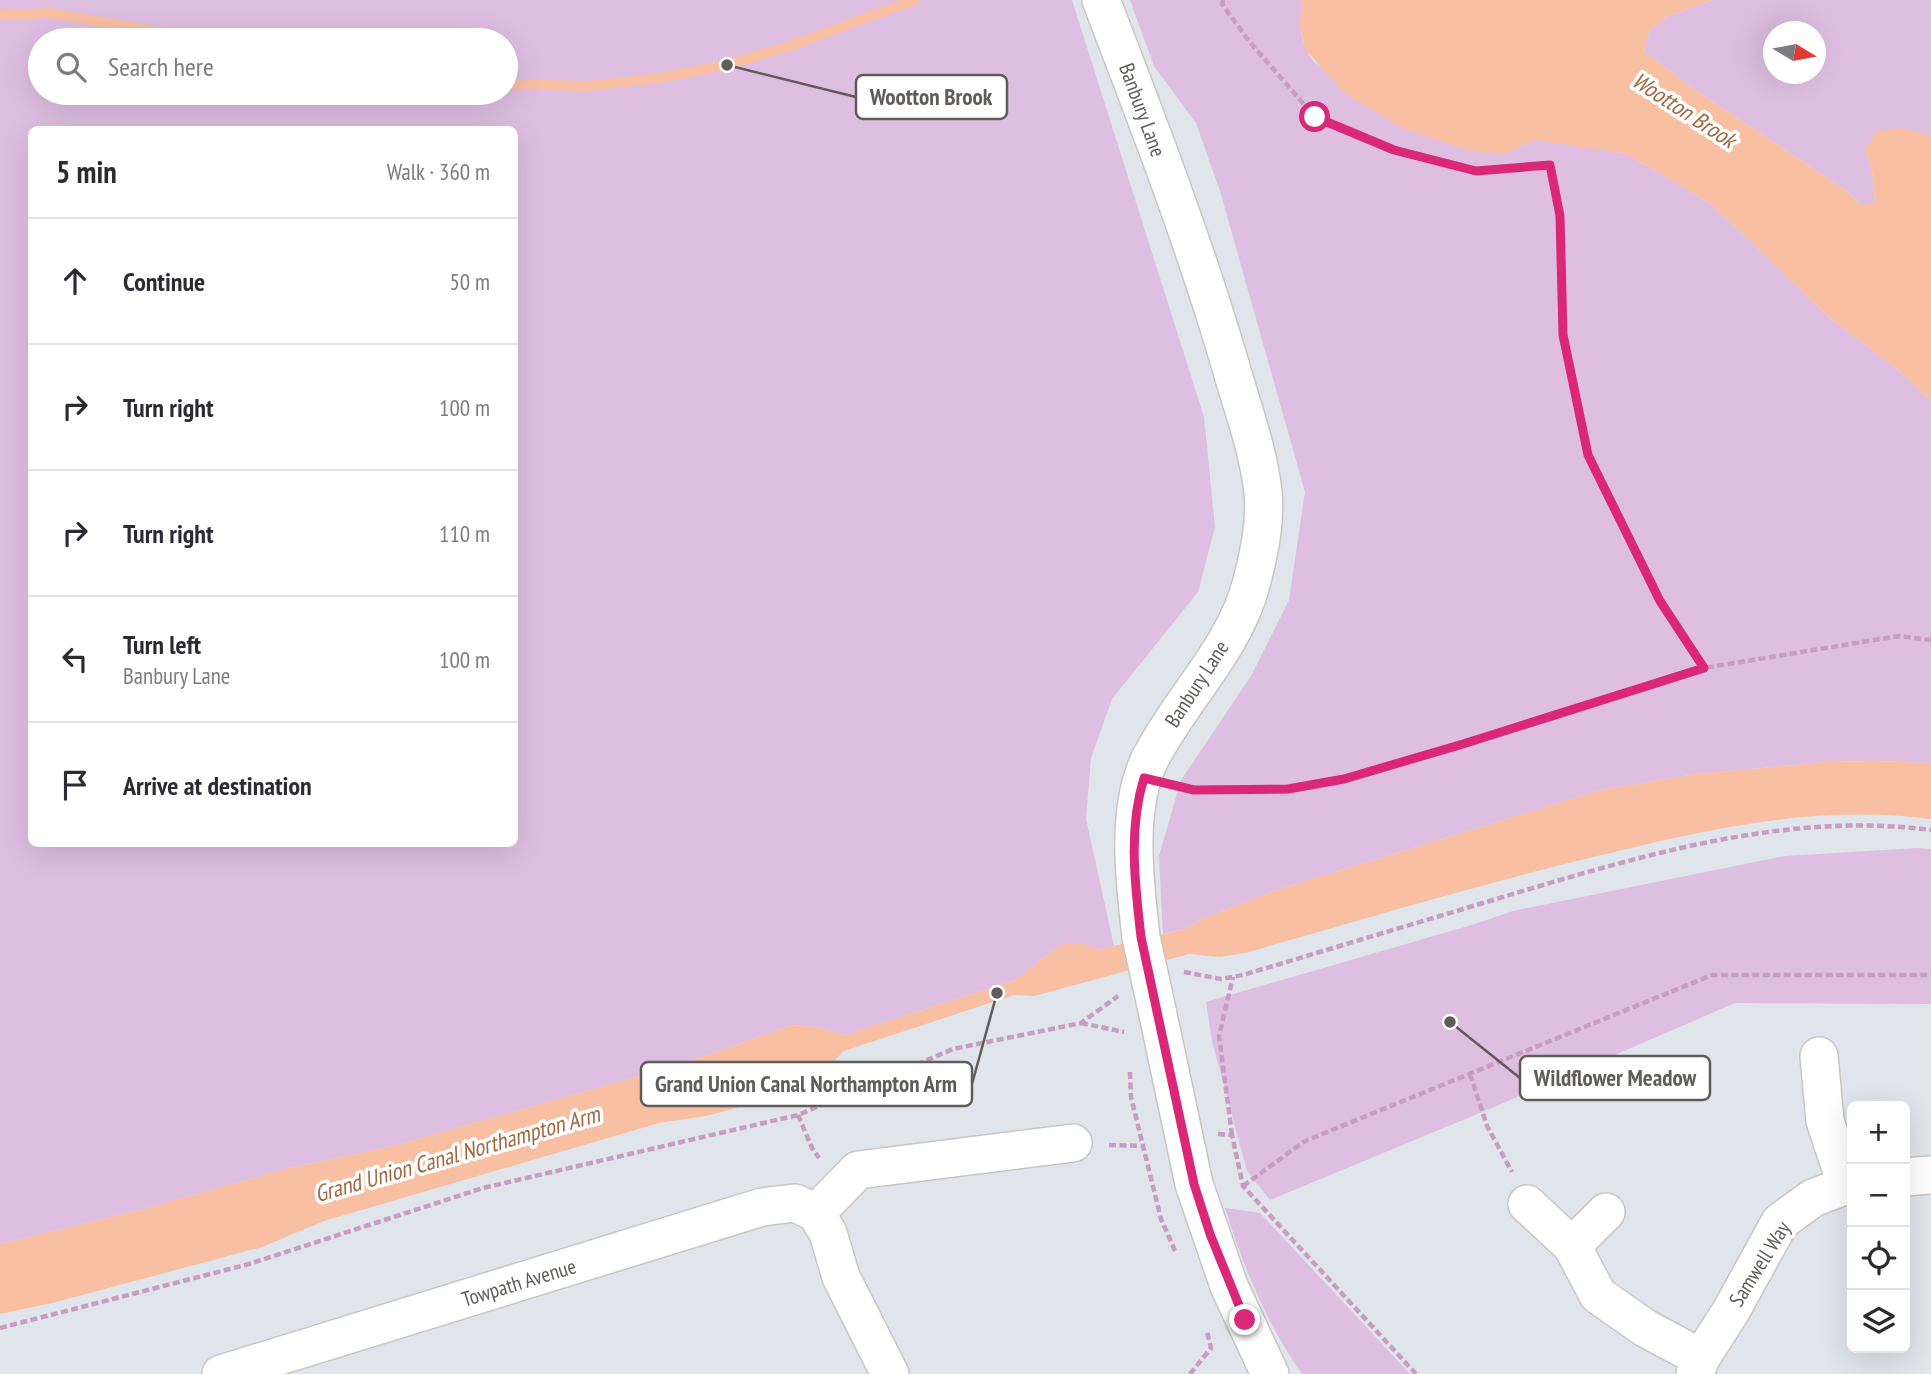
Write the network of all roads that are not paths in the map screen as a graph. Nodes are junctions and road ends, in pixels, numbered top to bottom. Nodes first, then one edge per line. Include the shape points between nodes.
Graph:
1 (1101, 0) edge
2 (1819, 1056) dead end
3 (1073, 1143) dead end
4 (1931, 1175) edge
5 (1910, 1177) edge
6 (1847, 1178) edge
7 (1847, 1184) edge
8 (1522, 1193) road end
9 (828, 1200) junction
10 (1606, 1212) dead end
11 (1572, 1246) junction
12 (1698, 1366) edge
13 (221, 1374) edge
14 (890, 1374) edge
15 (1270, 1374) edge

1 - 15 street, Banbury Lane, bridge via 1209,290 1256,447 1263,494 1260,547 1241,615 1149,762 1137,801 1135,846 1141,937 1194,1184 1229,1286
2 - 6 street via 1825,1121
3 - 9 street via 858,1170
4 - 5 street
7 - 12 street, Samwell Way via 1813,1198 1780,1222
8 - 11 street
9 - 13 street, Towpath Avenue via 762,1207
9 - 14 street via 828,1233 841,1277
10 - 11 street
11 - 12 street via 1598,1295

